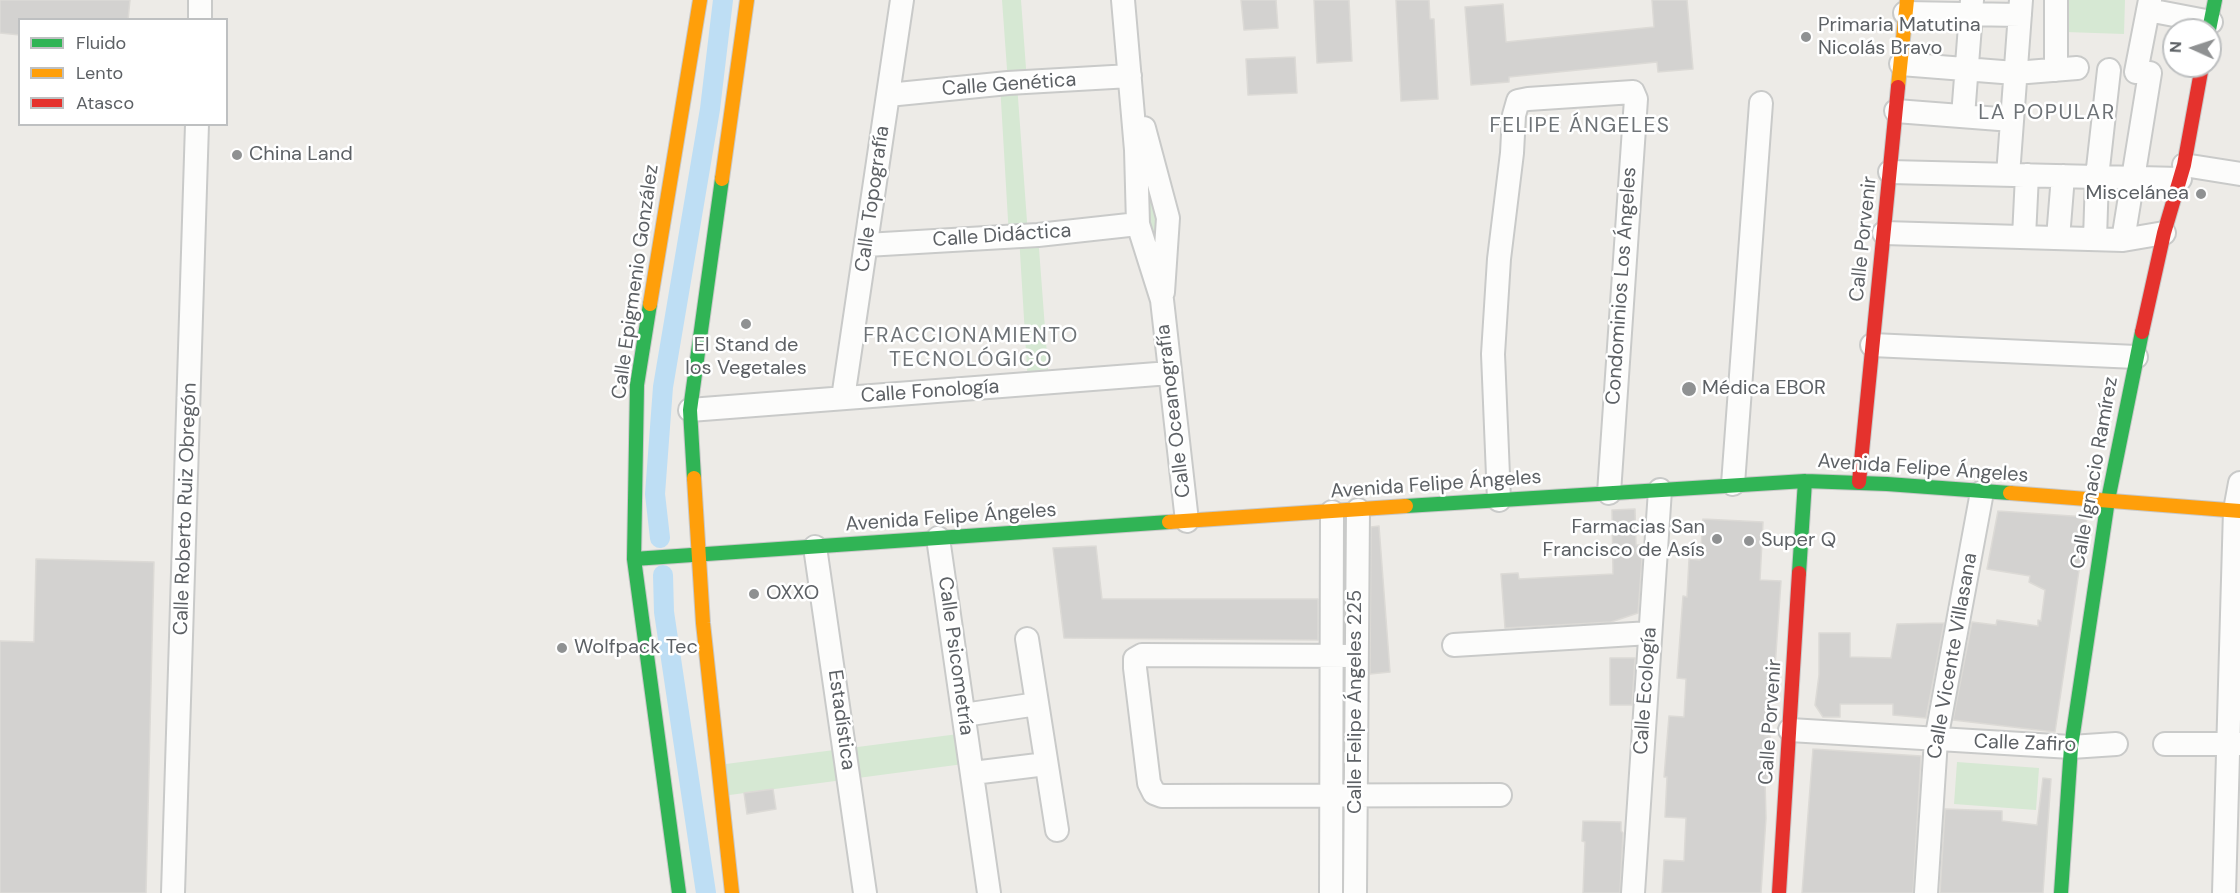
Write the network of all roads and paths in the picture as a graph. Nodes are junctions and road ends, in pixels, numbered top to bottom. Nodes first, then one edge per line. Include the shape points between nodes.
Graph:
1 (200, 0) edge
2 (700, 0) edge
3 (747, 0) edge
4 (902, 0) edge
5 (1123, 0) edge
6 (2056, 0) edge
7 (2150, 5) edge
8 (1906, 6) edge
9 (1971, 7) edge
10 (2020, 8) edge
11 (2211, 17) edge
12 (200, 18) edge
13 (1900, 64) junction
14 (1966, 69) junction
15 (2109, 70) dead end
16 (2015, 74) junction
17 (1130, 76) junction
18 (2200, 78) edge
19 (888, 95) junction
20 (1761, 103) dead end
21 (1896, 111) junction
22 (1963, 116) junction
23 (2012, 120) junction
24 (197, 126) edge
25 (1890, 172) junction
26 (2182, 172) junction
27 (2240, 174) edge
28 (2018, 175) junction
29 (2068, 176) junction
30 (2097, 177) junction
31 (2134, 178) junction
32 (1138, 224) junction
33 (1884, 233) junction
34 (2164, 233) junction
35 (2024, 237) junction
36 (2058, 238) junction
37 (2095, 239) junction
38 (2123, 240) junction
39 (866, 244) junction
40 (1162, 300) junction
41 (1872, 345) junction
42 (2136, 357) junction
43 (1170, 373) junction
44 (843, 398) junction
45 (690, 410) junction
46 (1804, 481) junction
47 (1859, 482) junction
48 (2240, 483) edge
49 (1733, 484) junction
50 (1660, 490) junction
51 (1982, 492) junction
52 (1609, 493) junction
53 (1499, 500) junction
54 (2108, 500) junction
55 (1358, 510) junction
56 (2237, 511) edge
57 (1332, 512) junction
58 (1187, 521) junction
59 (938, 538) junction
60 (815, 547) junction
61 (698, 555) junction
62 (634, 559) junction
63 (1650, 633) junction
64 (1027, 639) dead end
65 (1454, 645) dead end
66 (1332, 655) junction
67 (1356, 656) junction
68 (1037, 704) junction
69 (964, 715) junction
70 (1790, 730) junction
71 (1936, 740) junction
72 (2116, 744) dead end
73 (2165, 744) dead end
74 (2234, 744) edge
75 (2071, 747) junction
76 (1046, 764) junction
77 (973, 773) junction
78 (1331, 795) junction
79 (1356, 795) junction
80 (1500, 795) dead end
81 (1057, 830) dead end
82 (174, 893) edge
83 (679, 893) edge
84 (732, 893) edge
85 (865, 893) edge
86 (989, 893) edge
87 (1331, 893) edge
88 (1355, 893) edge
89 (1633, 893) edge
90 (1779, 893) edge
91 (1926, 893) edge
92 (2061, 893) edge
93 (2224, 893) edge

1 - 12 street
2 - 62 street, Calle Epigmenio González via 637,385
3 - 45 street
4 - 19 street, Calle Topografía
5 - 17 street, Calle Oceanografía
6 - 16 street via 2067,69
7 - 11 street
7 - 31 street
8 - 9 street
8 - 13 street, Calle Porvenir
9 - 10 street
9 - 14 street
10 - 16 street
13 - 14 street
13 - 21 street, Calle Porvenir
14 - 16 street
14 - 22 street
15 - 30 street
16 - 23 street
17 - 19 street, Calle Genética
17 - 32 street, Calle Oceanografía
17 - 40 street, Calle Oceanografía via 1168,218
18 - 26 street, Calle Ignacio Ramírez
19 - 39 street, Calle Topografía
20 - 49 street
21 - 22 street
21 - 25 street, Calle Porvenir
22 - 23 street
23 - 28 street
24 - 82 street, Calle Roberto Ruiz Obregón
25 - 28 street
25 - 33 street, Calle Porvenir
26 - 27 street
26 - 31 street
26 - 34 street, Calle Ignacio Ramírez
28 - 29 street
28 - 35 street
29 - 30 street
29 - 36 street
30 - 31 street
30 - 37 street
31 - 38 street
32 - 39 street, Calle Didáctica via 1038,235
32 - 40 street, Calle Oceanografía
33 - 35 street
33 - 41 street, Calle Porvenir
34 - 38 street
34 - 42 street, Calle Ignacio Ramírez
35 - 36 street
36 - 37 street
37 - 38 street
39 - 44 street, Calle Topografía
40 - 43 street, Calle Oceanografía
41 - 42 street
41 - 47 street, Calle Porvenir
42 - 54 street, Calle Ignacio Ramírez
43 - 44 street, Calle Fonología
43 - 58 street, Calle Oceanografía
44 - 45 street, Calle Fonología
45 - 61 street
46 - 47 street, Avenida Felipe Ángeles
46 - 49 street, Avenida Felipe Ángeles
46 - 70 street, Calle Porvenir
47 - 51 street, Avenida Felipe Ángeles
48 - 56 street
49 - 50 street, Avenida Felipe Ángeles
50 - 52 street, Avenida Felipe Ángeles
50 - 63 street, Calle Ecología
51 - 54 street, Avenida Felipe Ángeles
51 - 71 street, Calle Vicente Villasana
52 - 53 street, Avenida Felipe Ángeles
52 - 53 street, Condominios Los Ángeles via 1636,99 1633,92 1518,101 1499,259 1493,354
53 - 55 street, Avenida Felipe Ángeles
54 - 56 street, Avenida Felipe Ángeles
54 - 75 street, Calle Ignacio Ramírez
55 - 57 street, Avenida Felipe Ángeles
55 - 67 street, Calle Felipe Ángeles 225
56 - 74 street
57 - 58 street, Avenida Felipe Ángeles
57 - 66 street, Calle Felipe Ángeles 225
58 - 59 street, Avenida Felipe Ángeles
59 - 60 street, Avenida Felipe Ángeles
59 - 69 street, Calle Psicometría
60 - 61 street, Avenida Felipe Ángeles
60 - 85 street, Estadística
61 - 62 street, Avenida Felipe Ángeles
61 - 84 street
62 - 83 street, Calle Epigmenio González
63 - 65 street
63 - 89 street, Calle Ecología
64 - 68 street
66 - 67 street
66 - 78 street, Calle Felipe Ángeles 225
66 - 78 street via 1142,655 1135,659 1134,668 1149,783 1154,793
67 - 79 street, Calle Felipe Ángeles 225
68 - 69 street
68 - 76 street
69 - 77 street, Calle Psicometría
70 - 71 street, Calle Zafiro
70 - 90 street, Calle Porvenir
71 - 75 street, Calle Zafiro
71 - 91 street, Calle Vicente Villasana
72 - 75 street, Calle Zafiro
73 - 74 street
74 - 93 street
75 - 92 street, Calle Ignacio Ramírez
76 - 77 street
76 - 81 street
77 - 86 street, Calle Psicometría
78 - 79 street
78 - 87 street, Calle Felipe Ángeles 225
79 - 80 street
79 - 88 street, Calle Felipe Ángeles 225

